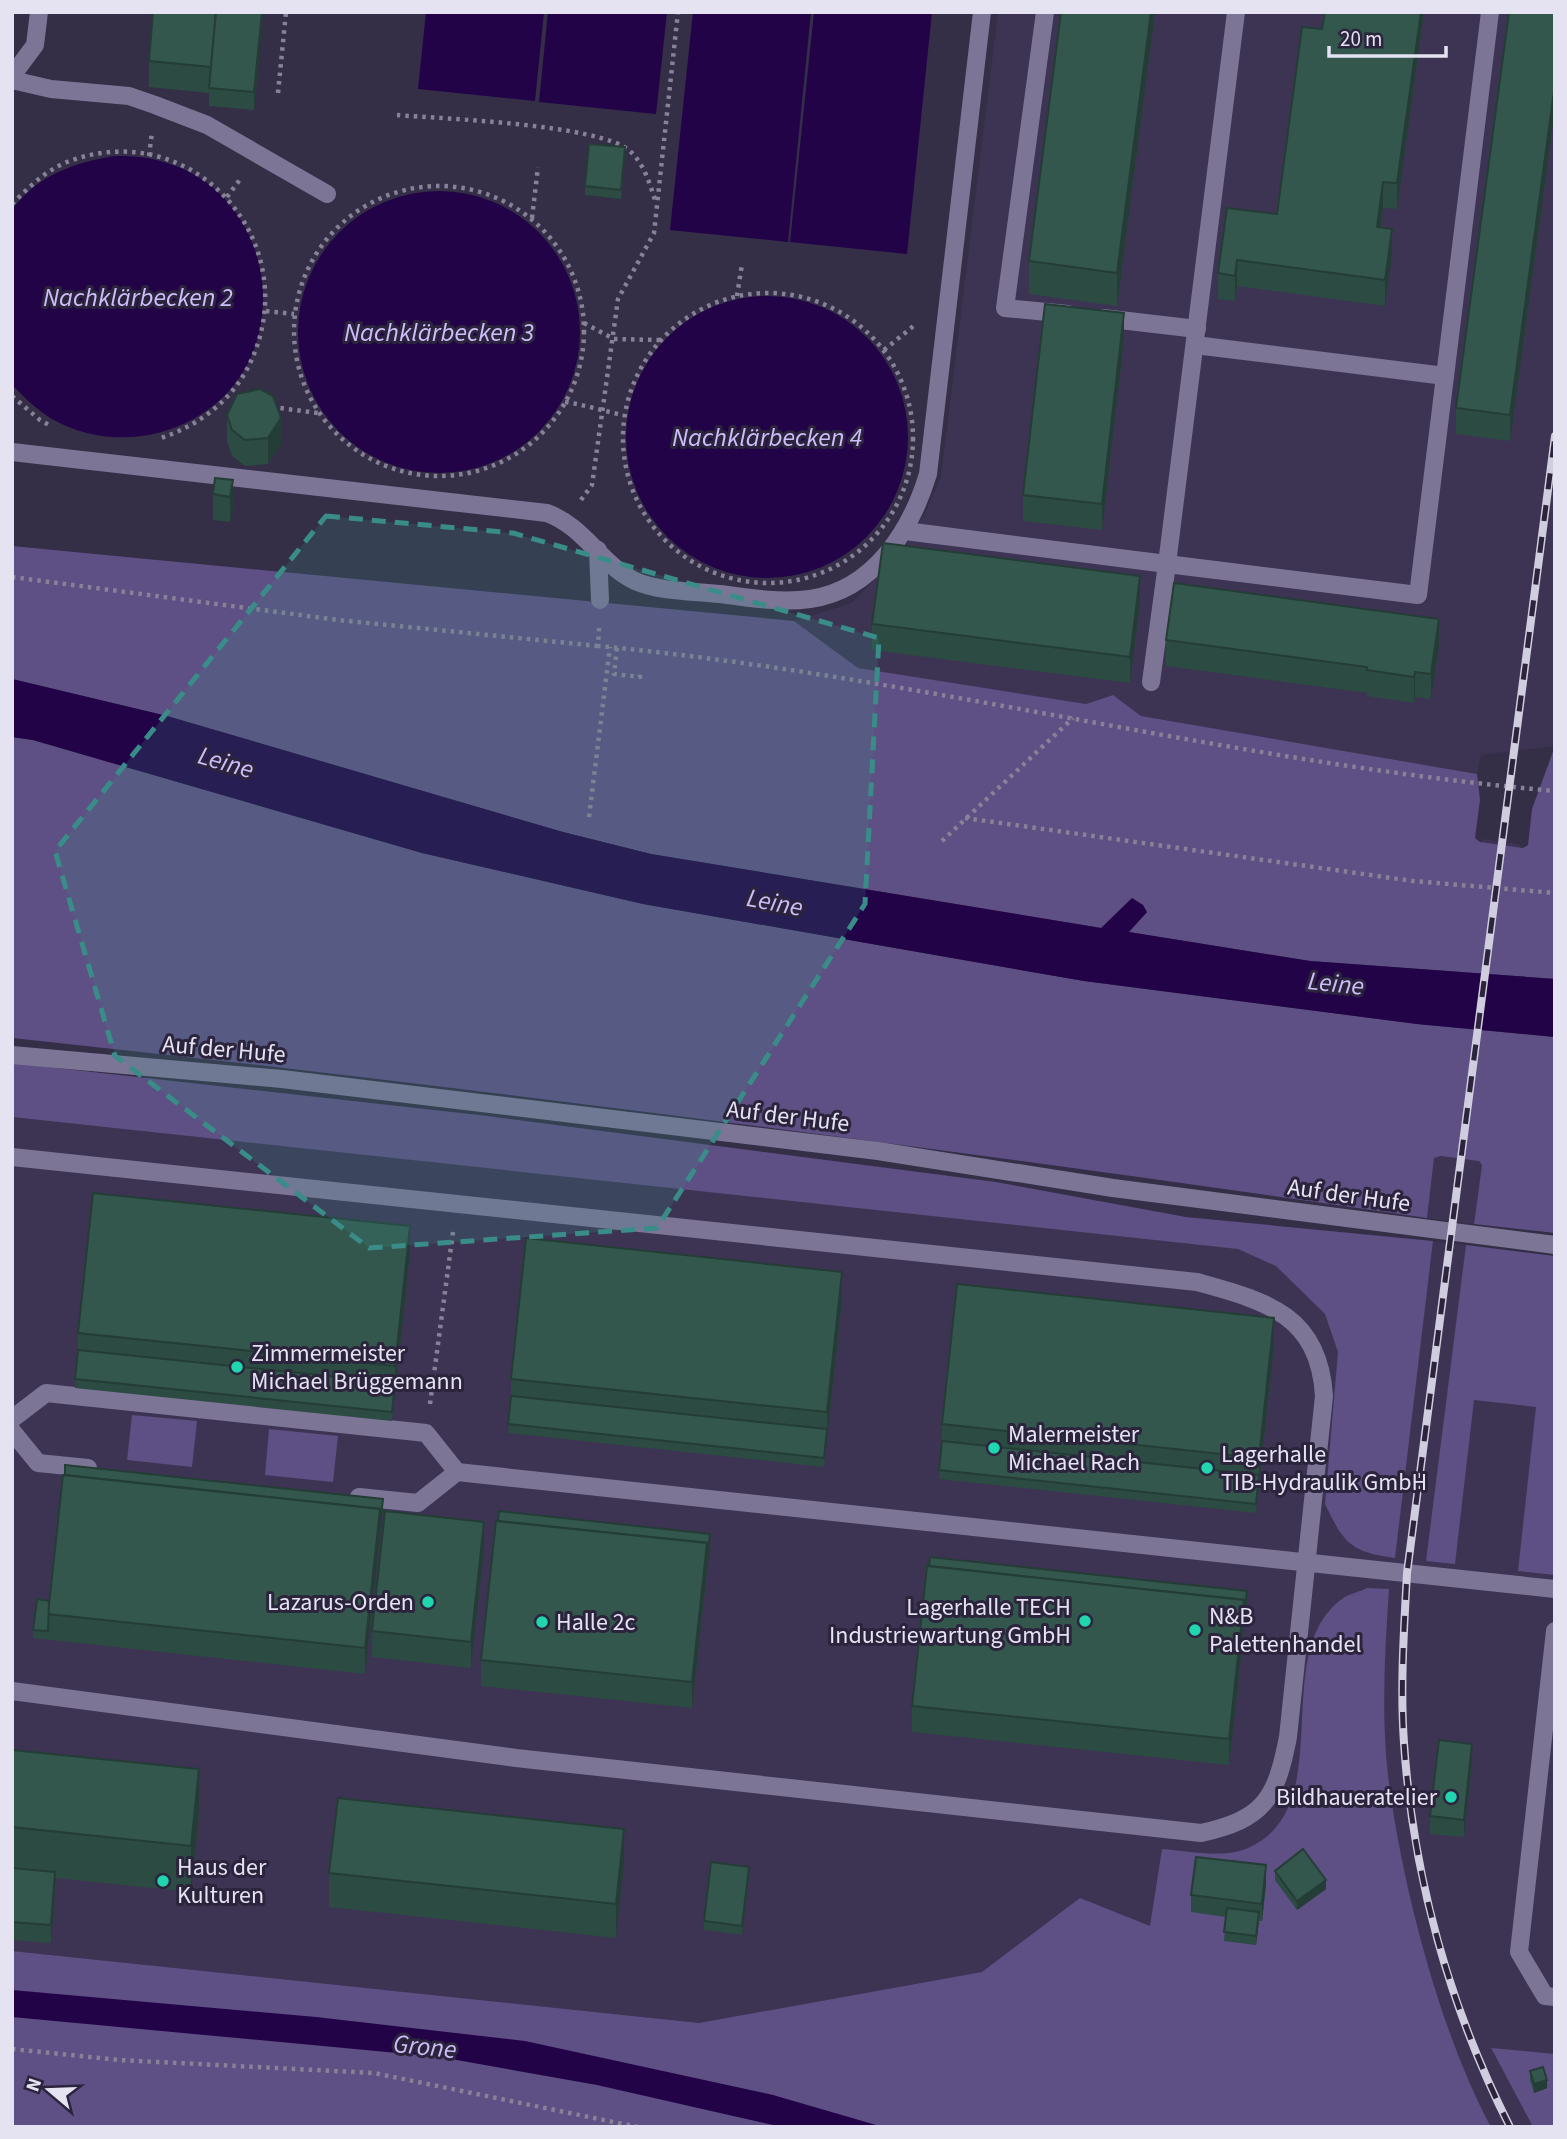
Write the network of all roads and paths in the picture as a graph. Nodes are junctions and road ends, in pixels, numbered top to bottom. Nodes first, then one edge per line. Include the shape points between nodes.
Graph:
1 (39, 12) edge
2 (286, 12) edge
3 (678, 12) edge
4 (982, 12) edge
5 (1045, 12) edge
6 (1236, 12) edge
7 (1490, 12) edge
8 (12, 78) edge
9 (278, 93) dead end
10 (397, 115) dead end
11 (538, 167) dead end
12 (327, 194) dead end
13 (12, 204) edge
14 (657, 206) junction
15 (531, 219) junction
16 (742, 264) dead end
17 (737, 296) junction
18 (266, 311) junction
19 (295, 314) junction
20 (584, 323) junction
21 (1196, 337) junction
22 (614, 338) junction
23 (662, 340) junction
24 (1445, 376) junction
25 (12, 396) edge
26 (223, 401) junction
27 (565, 402) junction
28 (237, 403) edge
29 (264, 406) edge
30 (604, 412) junction
31 (318, 413) junction
32 (624, 415) junction
33 (58, 430) dead end
34 (159, 439) dead end
35 (12, 452) edge
36 (565, 519) junction
37 (905, 531) junction
38 (598, 550) junction
39 (1167, 564) junction
40 (12, 577) edge
41 (600, 600) joint
42 (598, 646) junction
43 (610, 647) junction
44 (617, 648) junction
45 (640, 674) dead end
46 (1151, 682) dead end
47 (1073, 718) junction
48 (1555, 792) edge
49 (589, 817) dead end
50 (965, 818) junction
51 (942, 841) dead end
52 (1555, 893) edge
53 (12, 1055) edge
54 (12, 1157) edge
55 (456, 1204) junction
56 (1555, 1245) edge
57 (12, 1419) edge
58 (12, 1431) edge
59 (426, 1433) junction
60 (106, 1470) edge
61 (457, 1472) junction
62 (337, 1495) edge
63 (1306, 1562) junction
64 (1555, 1589) edge
65 (1555, 1631) edge
66 (12, 1691) edge
67 (1555, 1997) edge
68 (12, 2049) edge
69 (638, 2127) edge

1 - 8 lane via 35,45
2 - 9 path
3 - 14 path
4 - 37 lane via 928,474
5 - 21 lane via 1005,307
6 - 21 lane
7 - 24 lane
8 - 12 lane via 51,89 129,96 155,105 207,125
10 - 14 path via 571,132 612,142 629,150 643,168
11 - 15 path
13 - 18 path via 33,183 65,163 98,154 145,155 184,167 227,197 254,236 265,277
14 - 22 path via 654,233 618,299
15 - 19 path via 502,200 463,188 416,187 383,196 351,215 326,240 302,281
15 - 20 path via 558,246 571,269
16 - 17 path
17 - 23 path via 711,302
17 - 32 path via 779,292 831,306 868,331 893,364 909,404 913,458 892,514 879,532 852,557 827,571 781,584 738,580 704,569 667,545 641,512 625,471
18 - 19 path
18 - 26 path via 257,349 245,374
19 - 31 path via 297,365
20 - 22 path
20 - 27 path via 584,351
21 - 24 lane
21 - 39 lane
22 - 23 path
22 - 30 path
23 - 32 path via 641,366
24 - 39 lane via 1418,595
25 - 33 path
26 - 28 path
26 - 34 path via 189,427
27 - 30 path via 597,406
27 - 31 path via 550,425 523,450 498,465 452,477 409,474 376,463 339,439
29 - 31 path
30 - 32 path
30 - 36 path via 592,485
35 - 36 lane via 547,513
36 - 38 lane
37 - 38 lane via 874,567 844,590 811,599 775,600 653,587 615,569
37 - 39 lane
38 - 41 lane
39 - 46 lane
40 - 42 path via 338,620
41 - 42 path
42 - 43 path
43 - 44 path
43 - 49 path
44 - 45 path via 614,674
44 - 47 path via 747,662
47 - 48 path via 1438,781
47 - 50 path
50 - 51 path
50 - 52 path via 1413,881
53 - 56 lane, Auf der Hufe via 282,1079 851,1148 1113,1188
54 - 55 lane
55 - 59 path
55 - 63 lane via 1197,1282 1263,1301 1298,1324 1322,1372 1324,1396
57 - 59 lane via 46,1393
58 - 60 lane via 38,1463
59 - 61 lane
61 - 62 lane via 418,1503
61 - 63 lane
63 - 64 lane
63 - 66 lane via 1281,1775 1261,1808 1234,1825 1201,1833 516,1758
65 - 67 lane via 1519,1952 1545,1996
68 - 69 path via 119,2060 374,2073

